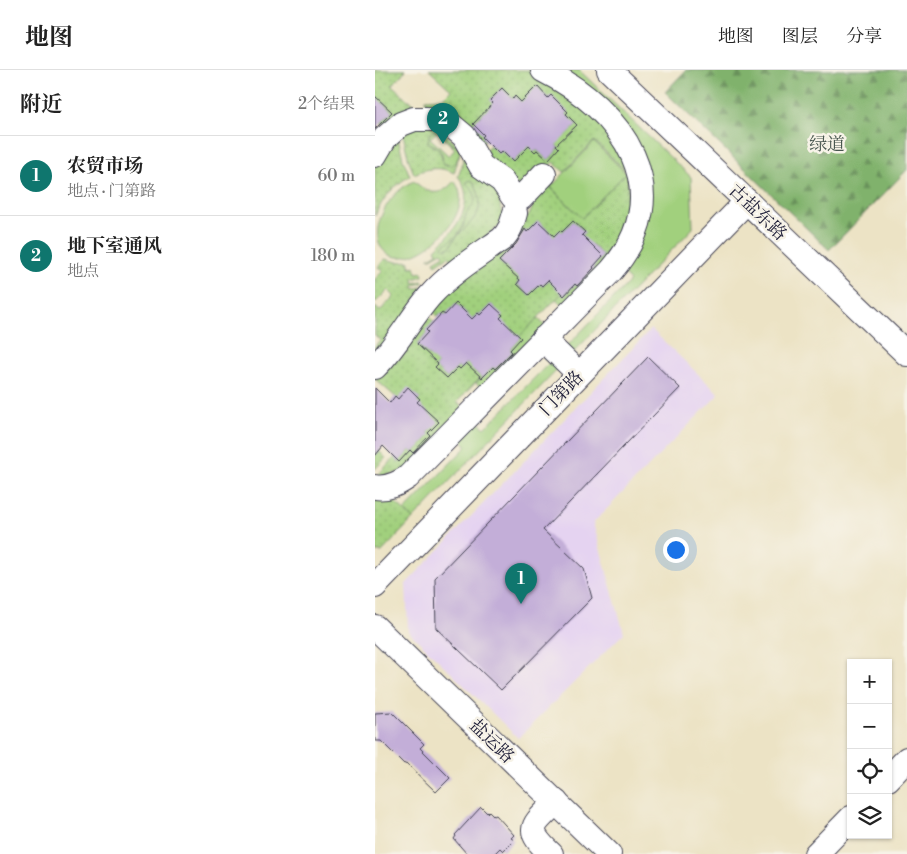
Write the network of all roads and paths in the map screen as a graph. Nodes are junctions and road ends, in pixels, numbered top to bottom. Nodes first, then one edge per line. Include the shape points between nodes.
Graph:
1 (543, 70) edge
2 (609, 70) edge
3 (375, 155) edge
4 (545, 174) dead end
5 (747, 200) junction
6 (516, 203) junction
7 (543, 339) junction
8 (907, 354) edge
9 (375, 368) edge
10 (579, 374) junction
11 (375, 487) edge
12 (375, 586) edge
13 (375, 627) edge
14 (907, 759) edge
15 (892, 775) edge
16 (556, 802) junction
17 (847, 822) edge
18 (551, 854) edge
19 (609, 854) edge
20 (816, 854) edge

1 - 7 street via 589,101 619,131 630,148 643,192 637,229 621,258
2 - 5 street, 古盐东路
3 - 6 street via 385,138 401,124 414,119 436,119 464,136 481,166 502,181
4 - 6 street
5 - 8 street, 古盐东路
5 - 10 street, 门第路
6 - 9 street via 511,229 438,288
7 - 10 street
7 - 11 street via 408,477 389,487
10 - 12 street, 门第路
13 - 16 street, 盐运路
14 - 15 street
16 - 18 street via 536,822 533,830 538,842
16 - 19 street, 盐运路
17 - 20 street

